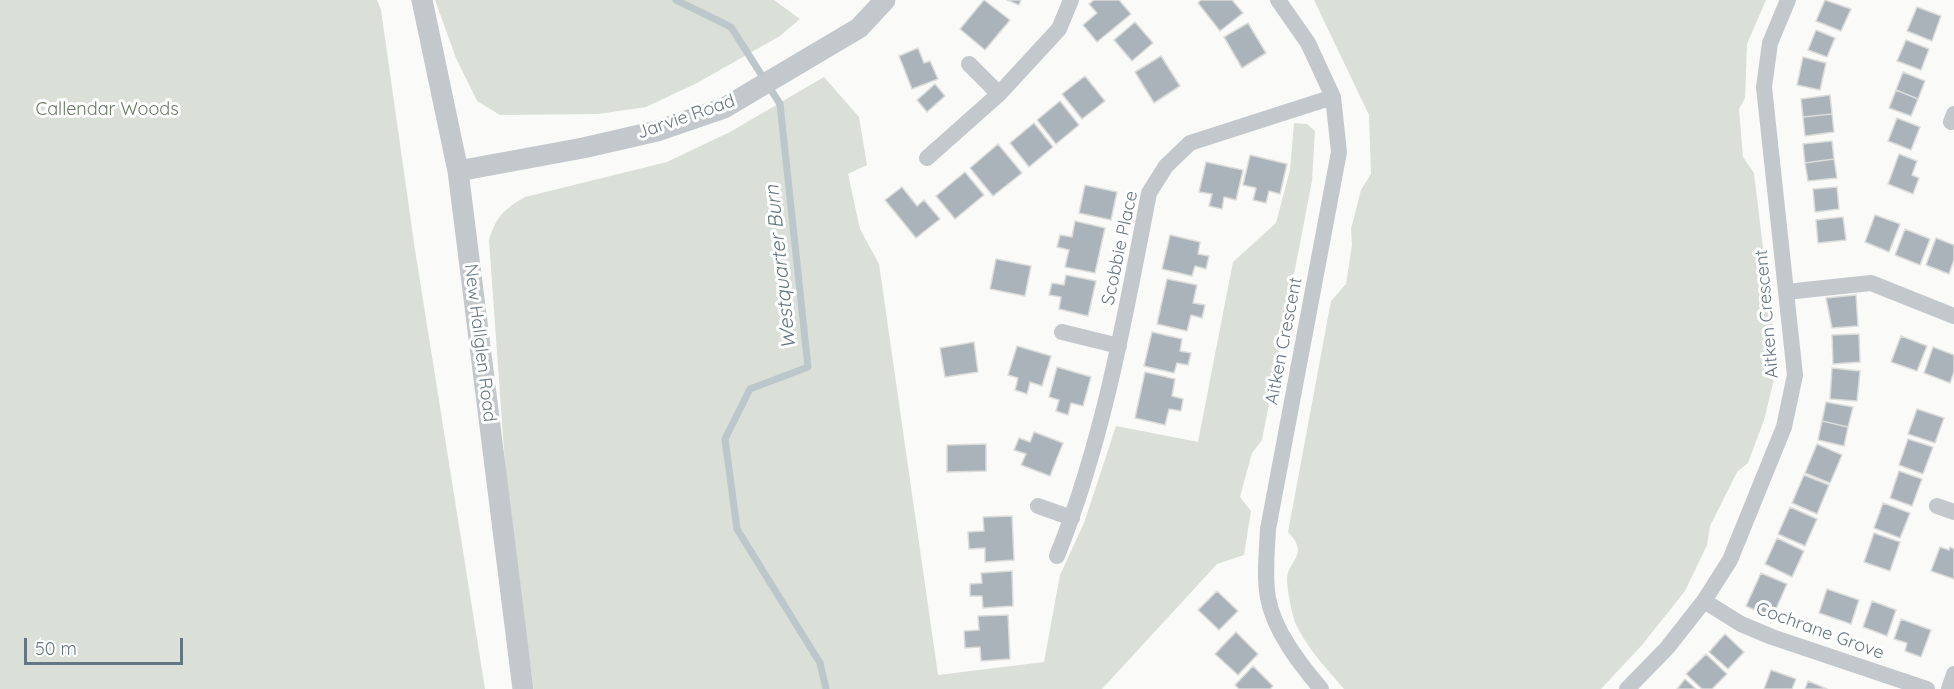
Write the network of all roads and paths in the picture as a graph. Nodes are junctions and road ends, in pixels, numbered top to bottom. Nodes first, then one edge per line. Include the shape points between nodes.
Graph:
1 (422, 0) edge
2 (885, 0) edge
3 (1071, 0) edge
4 (1278, 0) edge
5 (1788, 0) edge
6 (969, 64) dead end
7 (999, 94) junction
8 (1333, 97) junction
9 (927, 158) dead end
10 (458, 171) junction
11 (1786, 292) junction
12 (1954, 316) edge
13 (1062, 332) dead end
14 (1119, 346) junction
15 (1038, 506) dead end
16 (1937, 506) dead end
17 (1954, 512) edge
18 (1072, 518) junction
19 (1057, 556) dead end
20 (1704, 601) junction
21 (1954, 674) edge
22 (523, 689) edge
23 (1322, 689) edge
24 (1627, 689) edge
25 (1927, 689) edge
26 (1949, 689) edge

1 - 10 street, New Hallglen Road
2 - 10 street, Jarvie Road via 858,28 724,108 647,133
3 - 7 street via 1059,29
4 - 8 street, Aitken Crescent via 1308,43
5 - 11 street, Aitken Crescent via 1770,43 1764,87
6 - 7 street
7 - 9 street
8 - 14 street, Scobbie Place via 1190,143 1166,166 1149,193
8 - 23 street, Aitken Crescent via 1340,152 1268,529 1266,567 1269,600 1285,639
10 - 22 street, New Hallglen Road
11 - 12 street via 1871,283
11 - 20 street, Aitken Crescent via 1795,375 1784,427 1730,560
13 - 14 street
14 - 18 street, Scobbie Place via 1101,428
15 - 18 street
16 - 17 street
18 - 19 street, Scobbie Place
20 - 24 street, Aitken Crescent via 1667,648
20 - 25 street, Cochrane Grove via 1772,637
21 - 26 street

